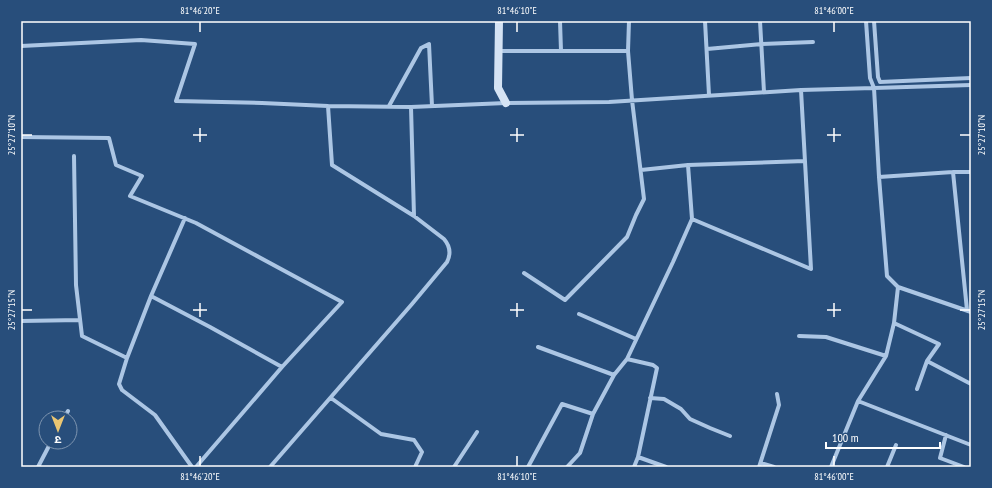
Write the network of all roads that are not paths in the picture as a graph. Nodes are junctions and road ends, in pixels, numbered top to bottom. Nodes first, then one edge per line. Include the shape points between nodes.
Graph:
1 (499, 21) edge
2 (560, 21) edge
3 (629, 21) edge
4 (705, 21) edge
5 (760, 21) edge
6 (866, 21) edge
7 (874, 21) edge
8 (813, 42) dead end
9 (762, 44) junction
10 (21, 46) edge
11 (707, 49) junction
12 (499, 51) junction
13 (561, 51) junction
14 (628, 51) junction
15 (971, 78) edge
16 (971, 84) edge
17 (874, 88) junction
18 (801, 90) junction
19 (764, 92) junction
20 (709, 95) junction
21 (632, 100) junction
22 (506, 103) junction
23 (328, 106) junction
24 (389, 106) junction
25 (432, 106) junction
26 (412, 107) junction
27 (21, 137) edge
28 (74, 156) dead end
29 (805, 161) junction
30 (688, 165) junction
31 (641, 170) junction
32 (953, 172) junction
33 (971, 172) edge
34 (879, 178) junction
35 (414, 216) junction
36 (185, 218) junction
37 (692, 220) junction
38 (524, 273) dead end
39 (898, 287) junction
40 (151, 296) junction
41 (969, 311) edge
42 (579, 314) dead end
43 (80, 320) junction
44 (21, 321) edge
45 (894, 323) junction
46 (799, 336) dead end
47 (636, 339) junction
48 (538, 347) dead end
49 (886, 356) junction
50 (127, 358) junction
51 (628, 359) junction
52 (927, 361) junction
53 (282, 367) junction
54 (614, 375) junction
55 (971, 384) edge
56 (917, 389) dead end
57 (777, 394) dead end
58 (331, 398) junction
59 (650, 398) junction
60 (858, 402) junction
61 (593, 414) junction
62 (477, 432) dead end
63 (946, 435) junction
64 (730, 436) dead end
65 (896, 445) dead end
66 (971, 445) edge
67 (48, 450) edge
68 (638, 457) junction
69 (760, 465) edge
70 (38, 467) edge
71 (192, 467) edge
72 (196, 467) edge
73 (270, 467) edge
74 (416, 467) edge
75 (454, 467) edge
76 (528, 467) edge
77 (567, 467) edge
78 (634, 467) edge
79 (666, 467) edge
80 (774, 467) edge
81 (831, 467) edge
82 (887, 467) edge
83 (964, 467) edge

1 - 12 street
2 - 13 street
3 - 14 street
4 - 11 street
5 - 9 street
6 - 17 street via 870,78
7 - 15 street via 880,82
8 - 9 street
9 - 11 street
9 - 19 street
10 - 23 street via 141,40 195,44 176,101
11 - 20 street
12 - 13 street
12 - 22 street via 498,88
13 - 14 street
14 - 21 street
16 - 17 street
17 - 18 street
17 - 34 street
18 - 19 street
18 - 29 street
19 - 20 street
20 - 21 street
21 - 22 street
21 - 31 street
22 - 25 street
23 - 24 street
23 - 35 street via 332,165
24 - 25 street via 421,48 429,44
24 - 26 street
25 - 26 street
26 - 35 street
27 - 36 street via 108,138 116,165 142,176 130,196
28 - 43 street via 76,285
29 - 30 street
29 - 37 street via 811,268
30 - 31 street
30 - 37 street
31 - 38 street via 644,199 627,238 565,300
32 - 33 street
32 - 34 street
32 - 41 street
34 - 39 street via 887,276
35 - 58 street via 448,243 447,262
36 - 40 street
36 - 53 street via 342,302
37 - 47 street
39 - 41 street
39 - 45 street
40 - 50 street
40 - 53 street
42 - 47 street
43 - 44 street
43 - 50 street via 82,336
45 - 49 street
45 - 52 street via 939,344
46 - 49 street via 826,337
47 - 51 street
48 - 54 street
49 - 60 street
50 - 71 street via 119,384 122,390 155,415
51 - 54 street
51 - 59 street via 657,368
52 - 55 street
52 - 56 street
53 - 72 street
54 - 61 street
57 - 69 street via 779,405
58 - 73 street
58 - 74 street via 381,434 414,440 422,452
59 - 64 street via 664,400 681,409 690,419
59 - 68 street
60 - 63 street
60 - 81 street
61 - 76 street via 562,404
61 - 77 street via 580,453
62 - 75 street
63 - 66 street
63 - 83 street via 940,458
65 - 82 street
67 - 70 street
68 - 78 street
68 - 79 street
69 - 80 street

